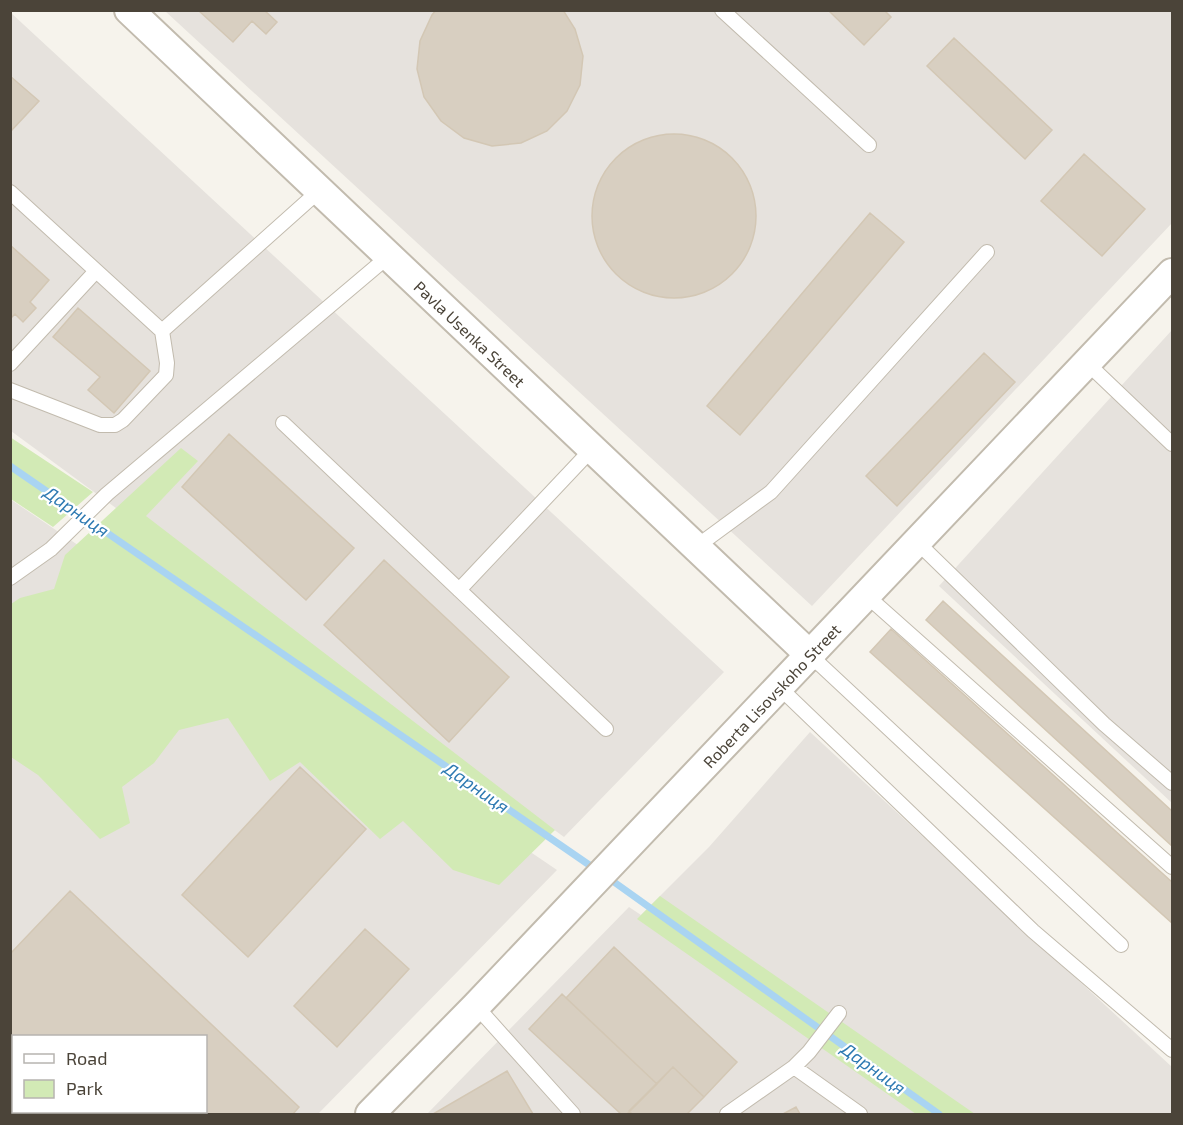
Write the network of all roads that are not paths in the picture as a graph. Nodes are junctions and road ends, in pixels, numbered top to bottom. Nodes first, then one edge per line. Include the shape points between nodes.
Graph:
1 (722, 10) edge
2 (142, 15) edge
3 (869, 145) dead end
4 (320, 190) junction
5 (10, 192) edge
6 (987, 252) dead end
7 (390, 255) junction
8 (96, 271) junction
9 (1173, 273) edge
10 (162, 331) junction
11 (1087, 363) junction
12 (10, 364) edge
13 (10, 390) edge
14 (283, 423) dead end
15 (1173, 444) edge
16 (592, 449) junction
17 (918, 543) junction
18 (696, 547) junction
19 (10, 578) edge
20 (459, 590) junction
21 (867, 596) junction
22 (811, 656) junction
23 (780, 688) junction
24 (606, 729) dead end
25 (1173, 783) edge
26 (1173, 867) edge
27 (1121, 945) dead end
28 (476, 1006) junction
29 (839, 1013) dead end
30 (1173, 1050) edge
31 (794, 1067) junction
32 (370, 1114) edge
33 (573, 1114) edge
34 (727, 1114) edge
35 (860, 1114) edge

1 - 3 lane
2 - 4 street, Pavla Usenka Street
4 - 7 street, Pavla Usenka Street
4 - 10 lane
5 - 8 lane
6 - 18 lane via 771,492
7 - 16 street, Pavla Usenka Street
7 - 19 lane via 107,494 51,549
8 - 10 lane
8 - 12 lane
9 - 11 street, Roberta Lisovskoho Street
10 - 13 lane via 166,375 115,426 100,425
11 - 15 lane
11 - 17 street, Roberta Lisovskoho Street
14 - 20 lane
16 - 18 street, Pavla Usenka Street
16 - 20 lane
17 - 21 street, Roberta Lisovskoho Street
17 - 25 lane via 1104,724
18 - 22 street, Pavla Usenka Street
20 - 24 lane
21 - 22 street, Roberta Lisovskoho Street
21 - 26 lane
22 - 23 street, Roberta Lisovskoho Street
22 - 27 lane
23 - 28 street, Roberta Lisovskoho Street
23 - 30 lane via 1033,931
28 - 32 street, Roberta Lisovskoho Street
28 - 33 lane
29 - 31 lane
31 - 34 lane
31 - 35 lane

